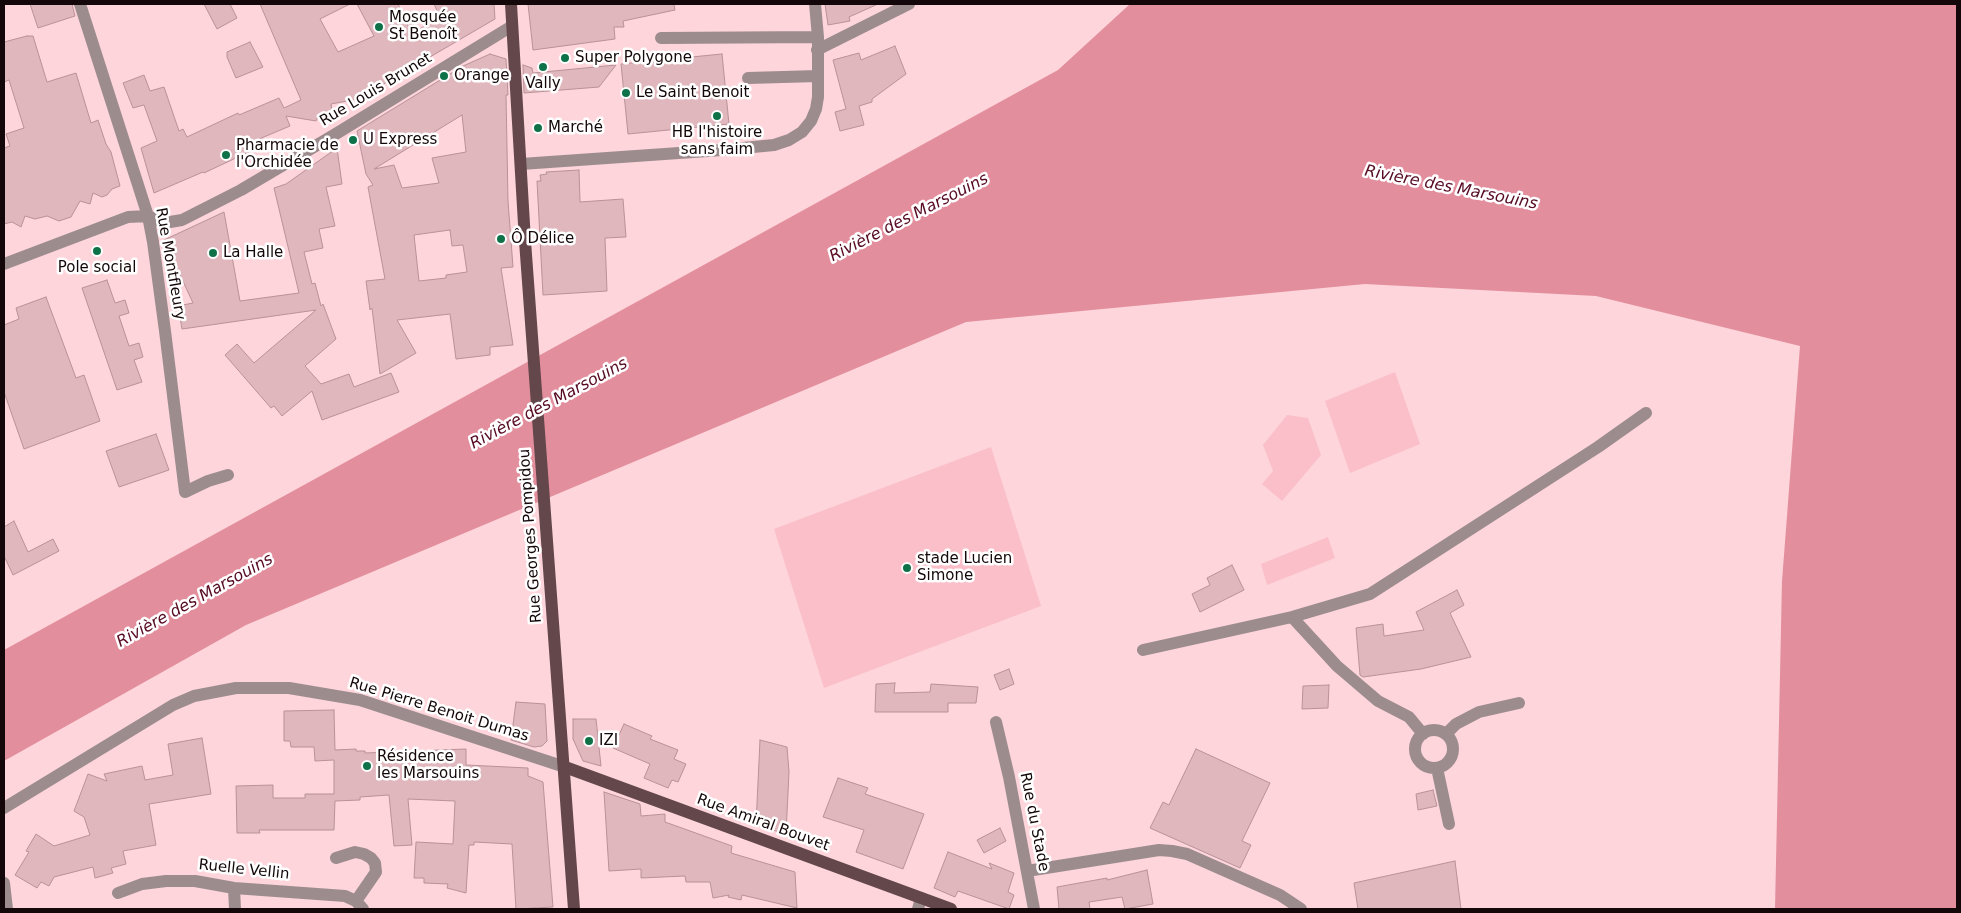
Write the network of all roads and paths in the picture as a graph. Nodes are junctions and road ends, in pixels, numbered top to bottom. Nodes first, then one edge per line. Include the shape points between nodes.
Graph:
1 (80, 4) edge
2 (511, 4) edge
3 (815, 4) edge
4 (908, 4) edge
5 (512, 26) junction
6 (818, 37) junction
7 (661, 38) dead end
8 (818, 50) junction
9 (818, 76) junction
10 (748, 78) dead end
11 (521, 164) junction
12 (148, 216) junction
13 (4, 264) edge
14 (1646, 413) dead end
15 (228, 475) dead end
16 (1292, 617) junction
17 (1144, 650) dead end
18 (1519, 703) dead end
19 (996, 722) dead end
20 (1447, 733) junction
21 (1423, 734) junction
22 (564, 767) junction
23 (1437, 768) junction
24 (4, 808) edge
25 (1449, 824) dead end
26 (336, 858) dead end
27 (1027, 871) junction
28 (4, 883) edge
29 (234, 888) junction
30 (118, 893) dead end
31 (919, 904) edge
32 (359, 905) edge
33 (6, 909) edge
34 (235, 909) edge
35 (574, 909) edge
36 (951, 909) edge
37 (1034, 909) edge
38 (1301, 909) edge

1 - 12 street, Rue Montfleury
2 - 5 main road, Rue Georges Pompidou
3 - 6 street
4 - 8 street
5 - 11 main road, Rue Georges Pompidou
5 - 12 street, Rue Louis Brunet via 221,201 182,220 164,223
6 - 7 street
6 - 8 street
8 - 9 street
9 - 10 street
9 - 11 street via 818,97 811,122 802,132 774,145
11 - 22 main road, Rue Georges Pompidou
12 - 13 street via 128,218
12 - 15 street, Rue Montfleury via 185,492
14 - 16 street via 1370,594
16 - 17 street
16 - 21 street via 1337,666 1378,701 1408,717
18 - 20 street via 1479,712 1456,724
19 - 27 street, Rue du Stade
20 - 21 street via 1432,730
20 - 23 street via 1454,748 1452,756
21 - 23 street via 1415,746 1418,762
22 - 24 street, Rue Pierre Benoit Dumas via 360,700 289,688 236,688 194,696 173,705
22 - 31 main road, Rue Amiral Bouvet
22 - 35 main road, Rue Georges Pompidou
23 - 25 street
26 - 32 street via 355,852 364,854 375,863 376,872
27 - 37 street, Rue du Stade
27 - 38 street via 1159,850 1172,851 1187,854 1280,895
28 - 33 street
29 - 30 street, Ruelle Vellin via 195,881 166,881 142,884
29 - 32 street, Ruelle Vellin via 345,896
29 - 34 street
31 - 36 main road, Rue Amiral Bouvet

